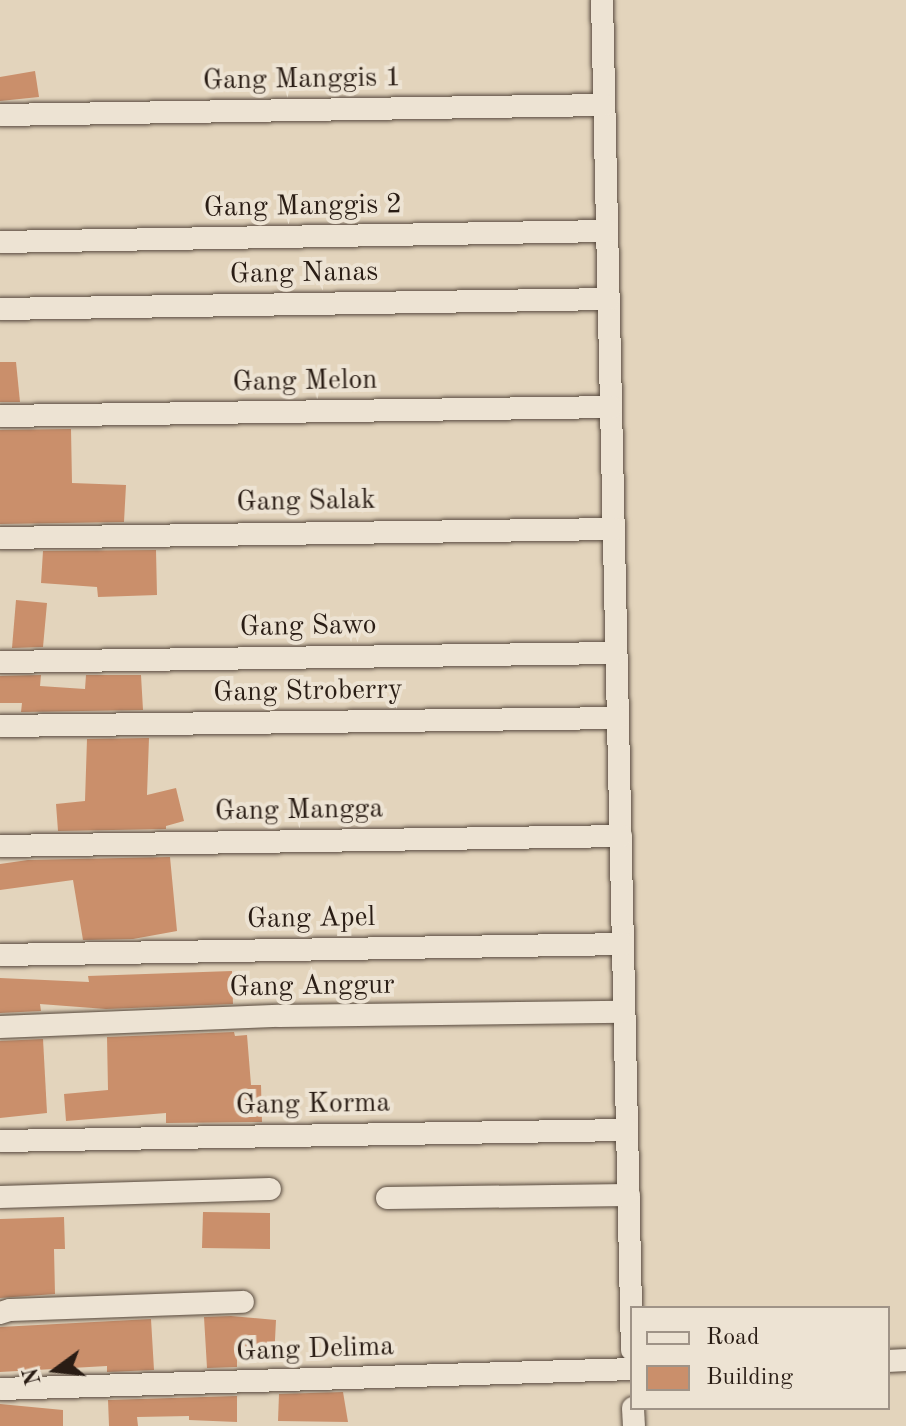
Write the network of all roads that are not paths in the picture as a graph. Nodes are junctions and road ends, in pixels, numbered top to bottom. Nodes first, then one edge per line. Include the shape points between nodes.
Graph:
1 (602, 0) edge
2 (604, 105) junction
3 (0, 115) edge
4 (607, 231) junction
5 (0, 242) edge
6 (609, 299) junction
7 (0, 309) edge
8 (611, 407) junction
9 (0, 416) edge
10 (614, 529) junction
11 (0, 538) edge
12 (616, 653) junction
13 (0, 662) edge
14 (618, 718) junction
15 (0, 726) edge
16 (610, 836) junction
17 (0, 846) edge
18 (623, 944) junction
19 (0, 955) edge
20 (624, 1012) junction
21 (0, 1027) edge
22 (627, 1130) junction
23 (0, 1141) edge
24 (270, 1189) dead end
25 (629, 1195) junction
26 (0, 1197) edge
27 (387, 1198) dead end
28 (243, 1302) dead end
29 (631, 1306) edge
30 (0, 1313) edge
31 (630, 1369) edge
32 (0, 1389) edge

1 - 2 street
2 - 3 street, Gang Manggis 1
2 - 4 street
4 - 5 street, Gang Manggis 2
4 - 6 street
6 - 7 street, Gang Nanas
6 - 8 street
8 - 9 street, Gang Melon
8 - 10 street
10 - 11 street, Gang Salak
10 - 12 street
12 - 13 street, Gang Sawo
12 - 14 street
14 - 15 street, Gang Stroberry
14 - 16 street
16 - 17 street, Gang Mangga
16 - 18 street
18 - 19 street, Gang Apel
18 - 20 street
20 - 21 street, Gang Anggur via 279,1016
20 - 22 street
22 - 23 street, Gang Korma
22 - 25 street
24 - 26 street
25 - 27 street
25 - 29 street
28 - 30 street
31 - 32 street, Gang Delima

